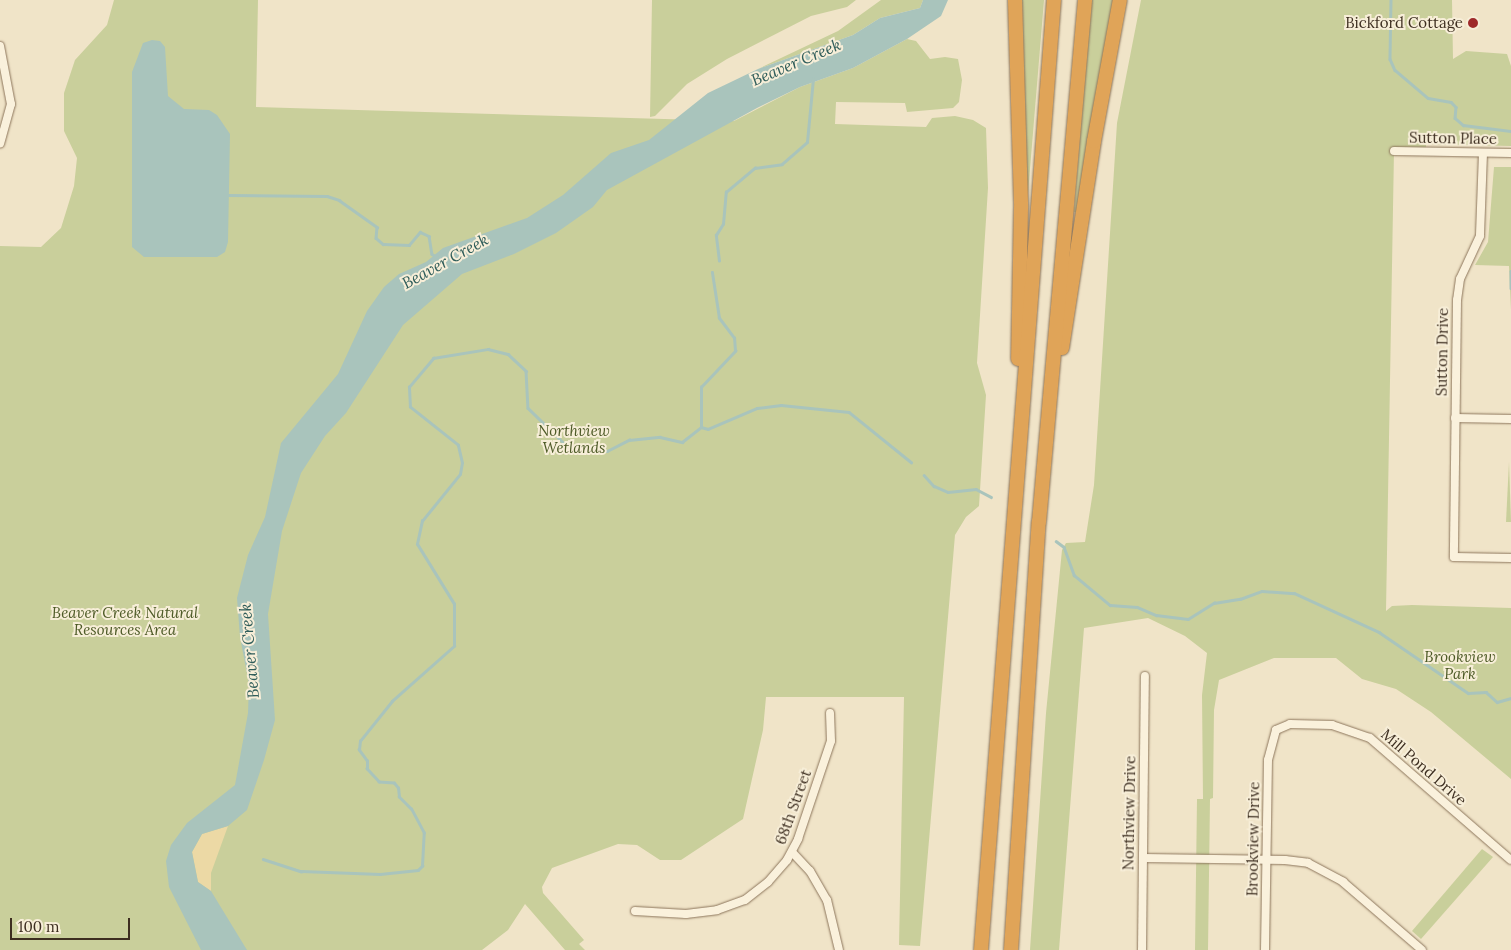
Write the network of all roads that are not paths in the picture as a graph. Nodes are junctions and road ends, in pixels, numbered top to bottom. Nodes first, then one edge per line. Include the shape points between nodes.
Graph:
1 (1014, 0) edge
2 (1054, 0) edge
3 (1085, 0) edge
4 (1120, 0) edge
5 (0, 46) edge
6 (0, 144) edge
7 (1394, 151) dead end
8 (1483, 153) junction
9 (1511, 153) edge
10 (1050, 397) junction
11 (1455, 418) junction
12 (1511, 419) edge
13 (1016, 503) junction
14 (1511, 558) edge
15 (1145, 676) dead end
16 (830, 713) dead end
17 (1276, 730) joint
18 (792, 852) junction
19 (1143, 858) junction
20 (1266, 860) junction
21 (1511, 860) edge
22 (635, 911) dead end
23 (839, 950) edge
24 (981, 950) edge
25 (1011, 950) edge
26 (1142, 950) edge
27 (1265, 950) edge
28 (1422, 950) edge

1 - 13 highway via 1021,208
2 - 13 highway
3 - 10 highway
4 - 10 highway via 1094,140 1060,362
5 - 6 street via 10,104
7 - 8 street, Sutton Place
8 - 9 street, Sutton Place
8 - 11 street, Sutton Drive via 1480,236 1458,290
10 - 25 highway
11 - 12 street
11 - 14 street, Sutton Drive via 1454,558
13 - 24 highway
15 - 19 street, Northview Drive
16 - 18 street, 68th Street via 831,741
17 - 20 street, Brookview Drive via 1268,760
17 - 21 street, Mill Pond Drive via 1300,723 1332,725 1370,738
18 - 22 street, 68th Street via 768,882 730,906 694,914
18 - 23 street via 810,871 827,900
19 - 20 street
19 - 26 street, Northview Drive
20 - 27 street, Brookview Drive
20 - 28 street via 1308,863 1343,882

